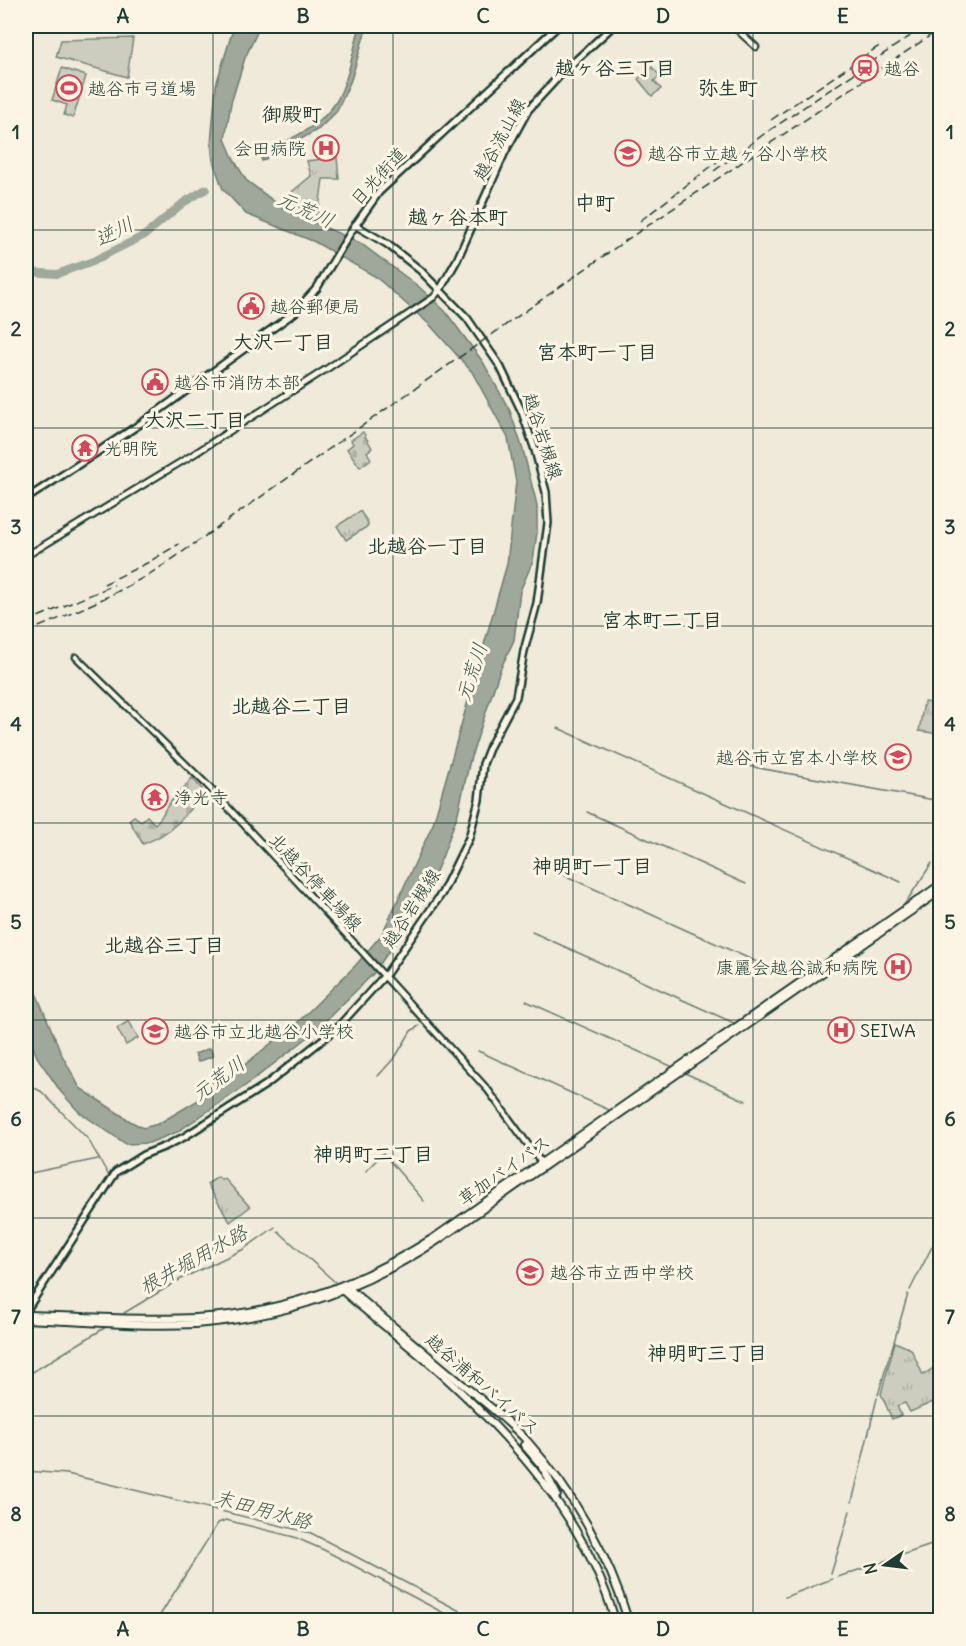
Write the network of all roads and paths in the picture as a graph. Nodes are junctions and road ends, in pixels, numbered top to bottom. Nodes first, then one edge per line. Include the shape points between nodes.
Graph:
1 (558, 26) edge
2 (613, 26) edge
3 (733, 26) edge
4 (756, 47) dead end
5 (355, 225) junction
6 (441, 288) junction
7 (26, 499) edge
8 (26, 556) edge
9 (75, 657) dead end
10 (940, 885) edge
11 (940, 891) edge
12 (383, 975) junction
13 (543, 1165) junction
14 (344, 1288) junction
15 (26, 1315) edge
16 (524, 1444) dead end
17 (562, 1509) junction
18 (615, 1620) edge
19 (628, 1620) edge

1 - 5 main road, 日光街道 via 385,186
2 - 6 main road, 越谷流山線 via 528,110
3 - 4 main road
5 - 6 main road, 越谷岩槻線 via 405,257
5 - 7 main road, 日光街道 via 318,288 287,319 143,422
6 - 8 main road via 406,316 179,463
6 - 12 main road, 越谷岩槻線 via 486,343 522,412 546,492 547,538 519,686 483,764 469,838 441,893
9 - 12 main road, 北越谷停車場線 via 208,786
10 - 13 highway, 草加バイパス
11 - 13 highway, 草加バイパス
12 - 13 main road, 北越谷停車場線 via 488,1090
12 - 15 main road, 越谷岩槻線 via 337,1028 272,1080 184,1137 116,1172
13 - 14 highway, 草加バイパス via 421,1246
14 - 15 highway, 草加バイパス via 264,1309 198,1318
14 - 17 highway, 越谷浦和バイパス via 503,1433
14 - 19 highway, 越谷浦和バイパス via 491,1408 536,1452 592,1535
16 - 17 highway via 542,1466
17 - 18 highway, 越谷浦和バイパス via 603,1584

